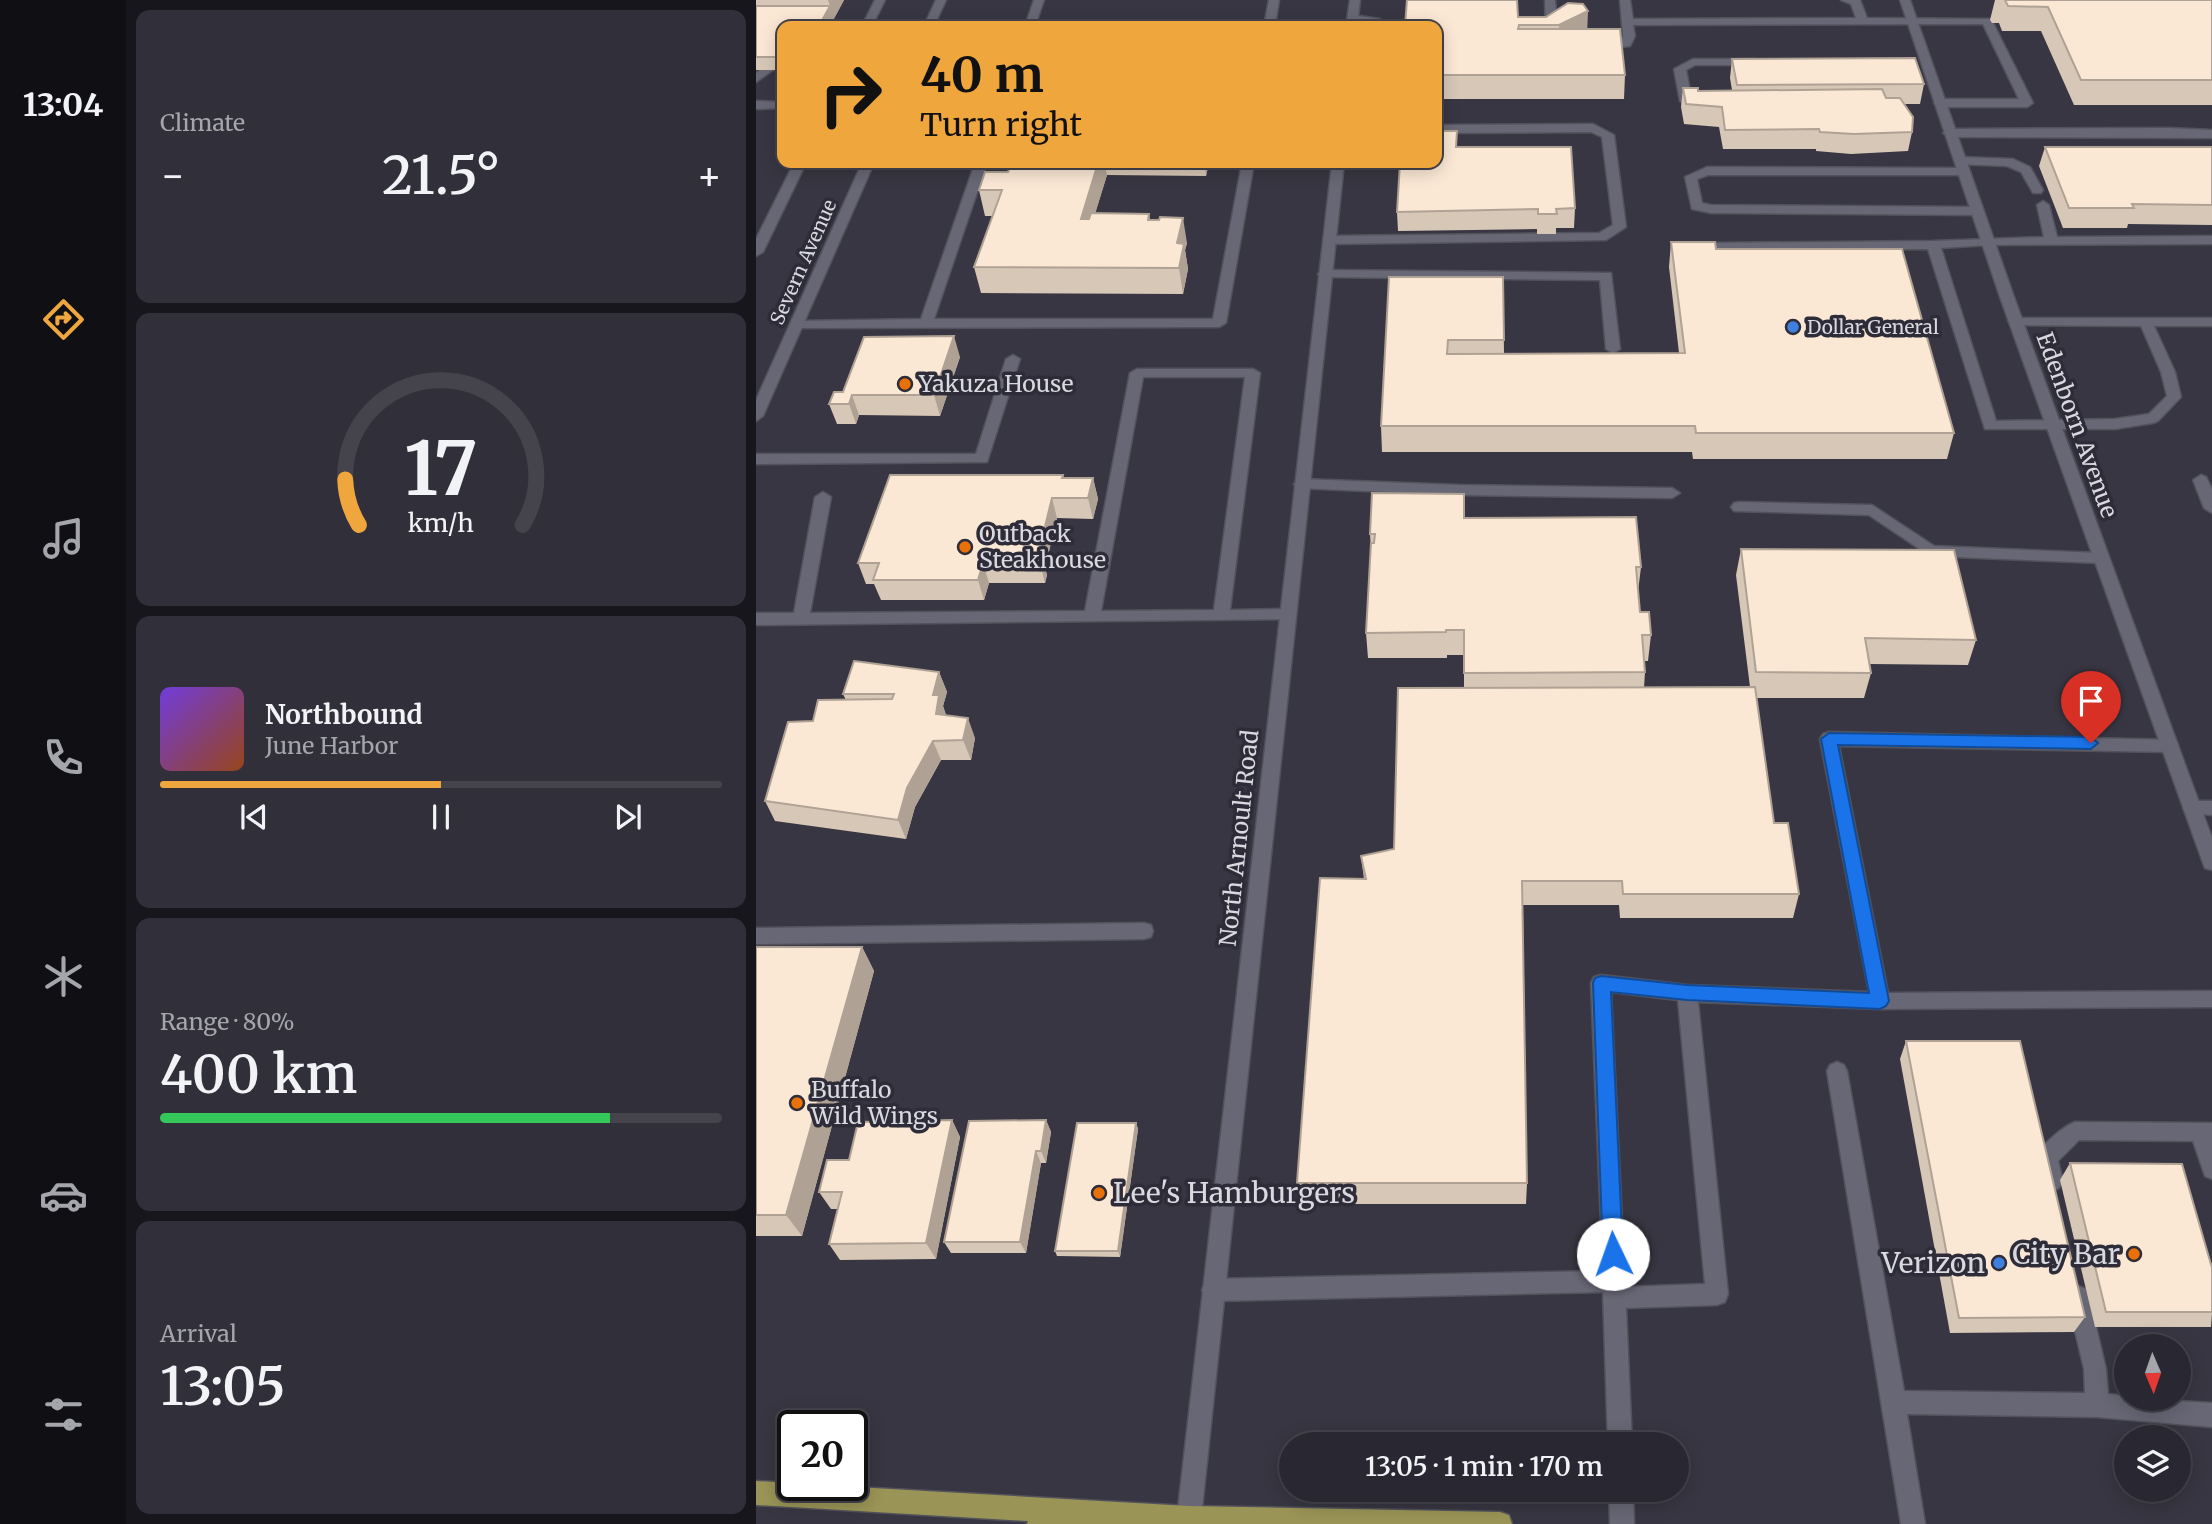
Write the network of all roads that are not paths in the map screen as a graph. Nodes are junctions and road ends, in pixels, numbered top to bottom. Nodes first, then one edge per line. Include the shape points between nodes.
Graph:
1 (880, 0) edge
2 (941, 0) edge
3 (1039, 0) edge
4 (1274, 0) edge
5 (1355, 0) edge
6 (1550, 0) edge
7 (1625, 0) edge
8 (1846, 0) edge
9 (1905, 0) edge
10 (870, 21) edge
11 (931, 21) edge
12 (1032, 21) edge
13 (1271, 21) edge
14 (1353, 21) edge
15 (1628, 22) junction
16 (1863, 23) junction
17 (1913, 23) junction
18 (1552, 37) edge
19 (1591, 46) edge
20 (1762, 62) edge
21 (767, 70) edge
22 (756, 79) edge
23 (1686, 101) edge
24 (1940, 103) junction
25 (756, 105) edge
26 (777, 105) edge
27 (1442, 129) edge
28 (1949, 133) junction
29 (2212, 134) edge
30 (1962, 166) junction
31 (798, 168) edge
32 (867, 168) edge
33 (979, 168) edge
34 (1247, 168) edge
35 (1337, 168) edge
36 (2036, 190) dead end
37 (2043, 205) dead end
38 (1977, 211) junction
39 (1329, 240) junction
40 (2212, 240) edge
41 (1987, 241) junction
42 (2051, 241) junction
43 (1933, 245) junction
44 (1709, 247) edge
45 (756, 252) edge
46 (1325, 274) junction
47 (2015, 321) junction
48 (2146, 322) junction
49 (2212, 322) edge
50 (926, 323) junction
51 (797, 325) junction
52 (1613, 349) dead end
53 (1013, 359) dead end
54 (762, 390) edge
55 (756, 416) edge
56 (2052, 425) junction
57 (756, 459) edge
58 (2201, 480) dead end
59 (1302, 484) junction
60 (1672, 493) dead end
61 (823, 496) dead end
62 (1739, 507) dead end
63 (2212, 508) edge
64 (2100, 558) junction
65 (1221, 615) junction
66 (1288, 615) junction
67 (1092, 616) junction
68 (801, 618) junction
69 (756, 619) edge
70 (2169, 745) junction
71 (2192, 808) junction
72 (2212, 808) edge
73 (2212, 863) edge
74 (1144, 931) dead end
75 (756, 936) edge
76 (1687, 993) junction
77 (2212, 999) edge
78 (1880, 1001) junction
79 (1837, 1071) dead end
80 (2206, 1132) edge
81 (2212, 1168) edge
82 (2056, 1197) edge
83 (2074, 1276) edge
84 (1614, 1289) junction
85 (1213, 1290) junction
86 (1894, 1402) junction
87 (2097, 1405) junction
88 (2212, 1415) edge
89 (1620, 1432) edge
90 (756, 1493) edge
91 (1621, 1502) edge
92 (1095, 1513) junction
93 (1189, 1518) junction
94 (1039, 1524) edge
95 (1500, 1524) edge
96 (1622, 1524) edge
97 (1913, 1524) edge

1 - 10 street
2 - 11 street
3 - 12 street
4 - 13 street
5 - 14 street
6 - 18 street
7 - 15 street
8 - 16 street via 1855,1
9 - 17 street, Edenborn Avenue
15 - 16 street
15 - 19 street via 1626,44
16 - 17 street
17 - 24 street, Edenborn Avenue via 1919,62
17 - 24 street via 1987,22 2028,103
20 - 23 street via 1693,62 1680,69
21 - 22 street
24 - 28 street, Edenborn Avenue
25 - 26 street
27 - 39 street via 1593,128 1608,135 1620,228 1601,237
28 - 29 street
28 - 30 street, Edenborn Avenue
30 - 36 street via 2010,162 2026,170
30 - 38 street, Edenborn Avenue
30 - 38 street via 1707,171 1691,177 1696,206 1711,209
31 - 45 street, Severn Avenue
32 - 51 street, Severn Avenue
33 - 50 street
34 - 50 street via 1219,323
35 - 39 street, North Arnoult Road
37 - 42 street
38 - 41 street, Edenborn Avenue
39 - 46 street, North Arnoult Road
40 - 42 street
41 - 42 street
41 - 43 street
41 - 47 street, Edenborn Avenue
43 - 44 street
43 - 56 street via 1990,426
46 - 52 street via 1606,276
46 - 59 street, North Arnoult Road
47 - 48 street
47 - 56 street, Edenborn Avenue
48 - 49 street
48 - 56 street via 2174,397 2153,418
50 - 51 street
51 - 54 street, Severn Avenue
53 - 57 street via 982,458
54 - 55 street, Severn Avenue
56 - 64 street, Edenborn Avenue
58 - 63 street
59 - 60 street
59 - 66 street, North Arnoult Road
61 - 68 street
62 - 64 street via 1872,510 1930,551
64 - 70 street, Edenborn Avenue
65 - 66 street
65 - 67 street
65 - 67 street via 1253,373 1137,373
66 - 85 street, North Arnoult Road
67 - 68 street
68 - 69 street
70 - 71 street, Edenborn Avenue
70 - 78 street via 1829,739
71 - 72 street
71 - 73 street, Edenborn Avenue
74 - 75 street
76 - 78 street
76 - 84 street via 1601,983
76 - 84 street via 1717,1294
77 - 78 street
79 - 86 street
80 - 81 street
80 - 82 street via 2075,1131 2047,1158
83 - 87 street via 2095,1369
84 - 85 street
84 - 89 street
85 - 93 street, North Arnoult Road
86 - 87 street
86 - 97 street
87 - 88 street
90 - 92 main road
91 - 96 street
92 - 93 main road
92 - 94 main road
93 - 95 main road

